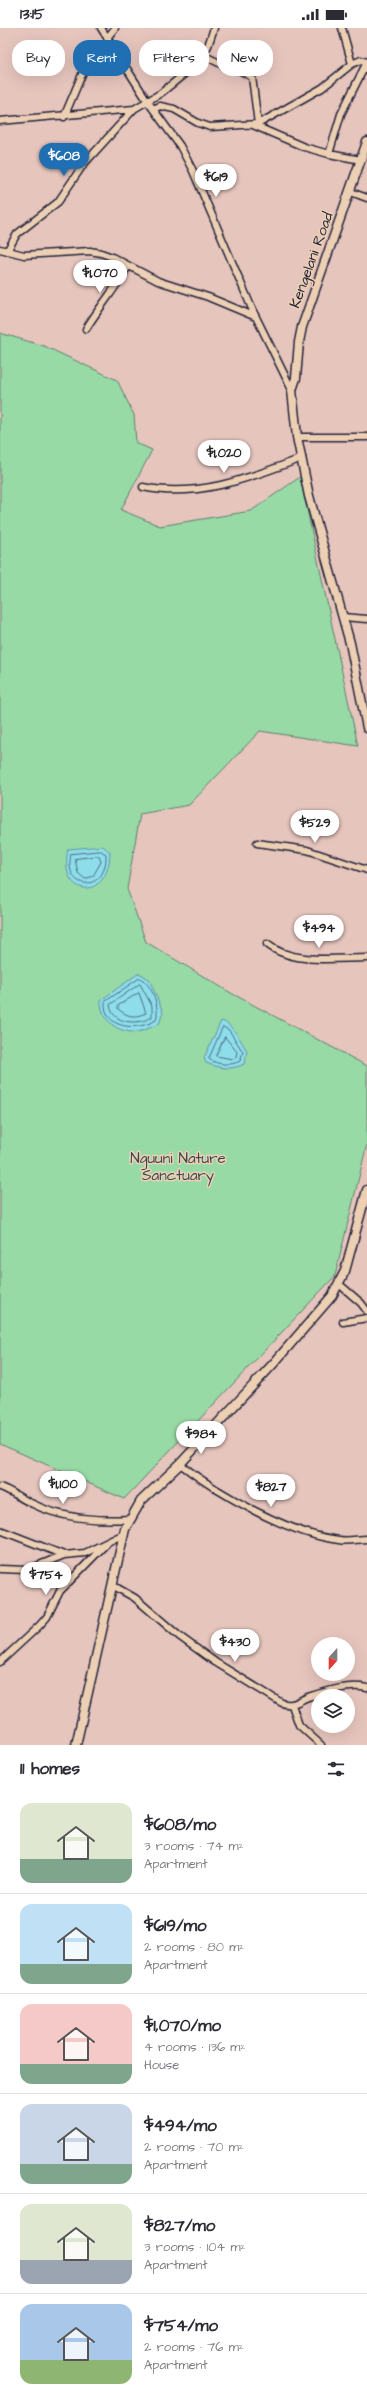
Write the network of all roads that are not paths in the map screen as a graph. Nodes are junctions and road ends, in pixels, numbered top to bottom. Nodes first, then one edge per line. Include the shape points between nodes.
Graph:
1 (101, 28) edge
2 (115, 28) edge
3 (214, 28) edge
4 (342, 28) edge
5 (107, 38) junction
6 (209, 43) edge
7 (209, 58) edge
8 (366, 60) edge
9 (352, 64) junction
10 (81, 76) edge
11 (184, 76) edge
12 (148, 102) junction
13 (134, 109) junction
14 (153, 109) junction
15 (64, 117) junction
16 (0, 121) edge
17 (256, 125) junction
18 (367, 142) edge
19 (329, 154) junction
20 (361, 160) junction
21 (351, 192) junction
22 (367, 198) edge
23 (0, 249) edge
24 (7, 251) junction
25 (128, 266) junction
26 (256, 318) junction
27 (86, 329) dead end
28 (292, 390) junction
29 (298, 437) junction
30 (367, 437) edge
31 (302, 458) junction
32 (143, 487) dead end
33 (343, 617) junction
34 (367, 619) edge
35 (367, 728) edge
36 (257, 843) dead end
37 (367, 870) edge
38 (267, 944) dead end
39 (367, 958) edge
40 (367, 1190) edge
41 (339, 1284) junction
42 (367, 1311) edge
43 (367, 1318) edge
44 (343, 1322) dead end
45 (180, 1464) junction
46 (0, 1486) edge
47 (130, 1519) junction
48 (0, 1530) edge
49 (124, 1534) junction
50 (367, 1539) edge
51 (107, 1543) junction
52 (64, 1555) junction
53 (0, 1570) edge
54 (112, 1586) junction
55 (0, 1662) edge
56 (367, 1688) edge
57 (292, 1705) junction
58 (76, 1745) edge
59 (321, 1745) edge

1 - 5 street
2 - 5 street
3 - 6 street
4 - 9 street
5 - 12 street
7 - 17 street via 223,66 230,65 252,77
8 - 9 street
8 - 19 street via 341,114
9 - 17 street via 322,88
10 - 15 street
11 - 12 street
12 - 13 street
12 - 14 street
13 - 15 street
13 - 24 street via 83,165 58,202 17,234
14 - 17 street via 160,106 174,109 210,127
14 - 26 street via 180,146 202,187
15 - 16 street
17 - 19 street via 304,147
18 - 20 main road, Kengelani Road
19 - 20 street
20 - 21 main road, Kengelani Road
21 - 22 street
21 - 28 main road, Kengelani Road via 304,321
23 - 24 street
24 - 25 street via 32,255 90,251 107,255
25 - 26 street via 158,282 208,297
25 - 27 street
26 - 28 street
28 - 29 main road
29 - 30 street
29 - 31 main road
31 - 32 street via 246,480 176,491
31 - 33 main road via 309,496
33 - 34 street
33 - 35 main road
36 - 37 street via 307,850
38 - 39 street via 282,953 297,956
40 - 41 main road via 345,1271
41 - 42 street
41 - 45 main road via 305,1329
43 - 44 street
45 - 47 main road via 141,1501
45 - 50 street via 213,1488 299,1531 341,1541
46 - 47 street via 32,1504 58,1513 101,1521
47 - 49 main road
48 - 52 street
49 - 51 street
49 - 54 main road
51 - 52 street via 85,1553
51 - 55 street via 60,1591 47,1617 39,1626
52 - 53 street via 27,1570
54 - 57 street via 135,1598 179,1636 215,1662 282,1703
54 - 58 main road
56 - 57 street via 344,1688
57 - 59 street via 299,1725

